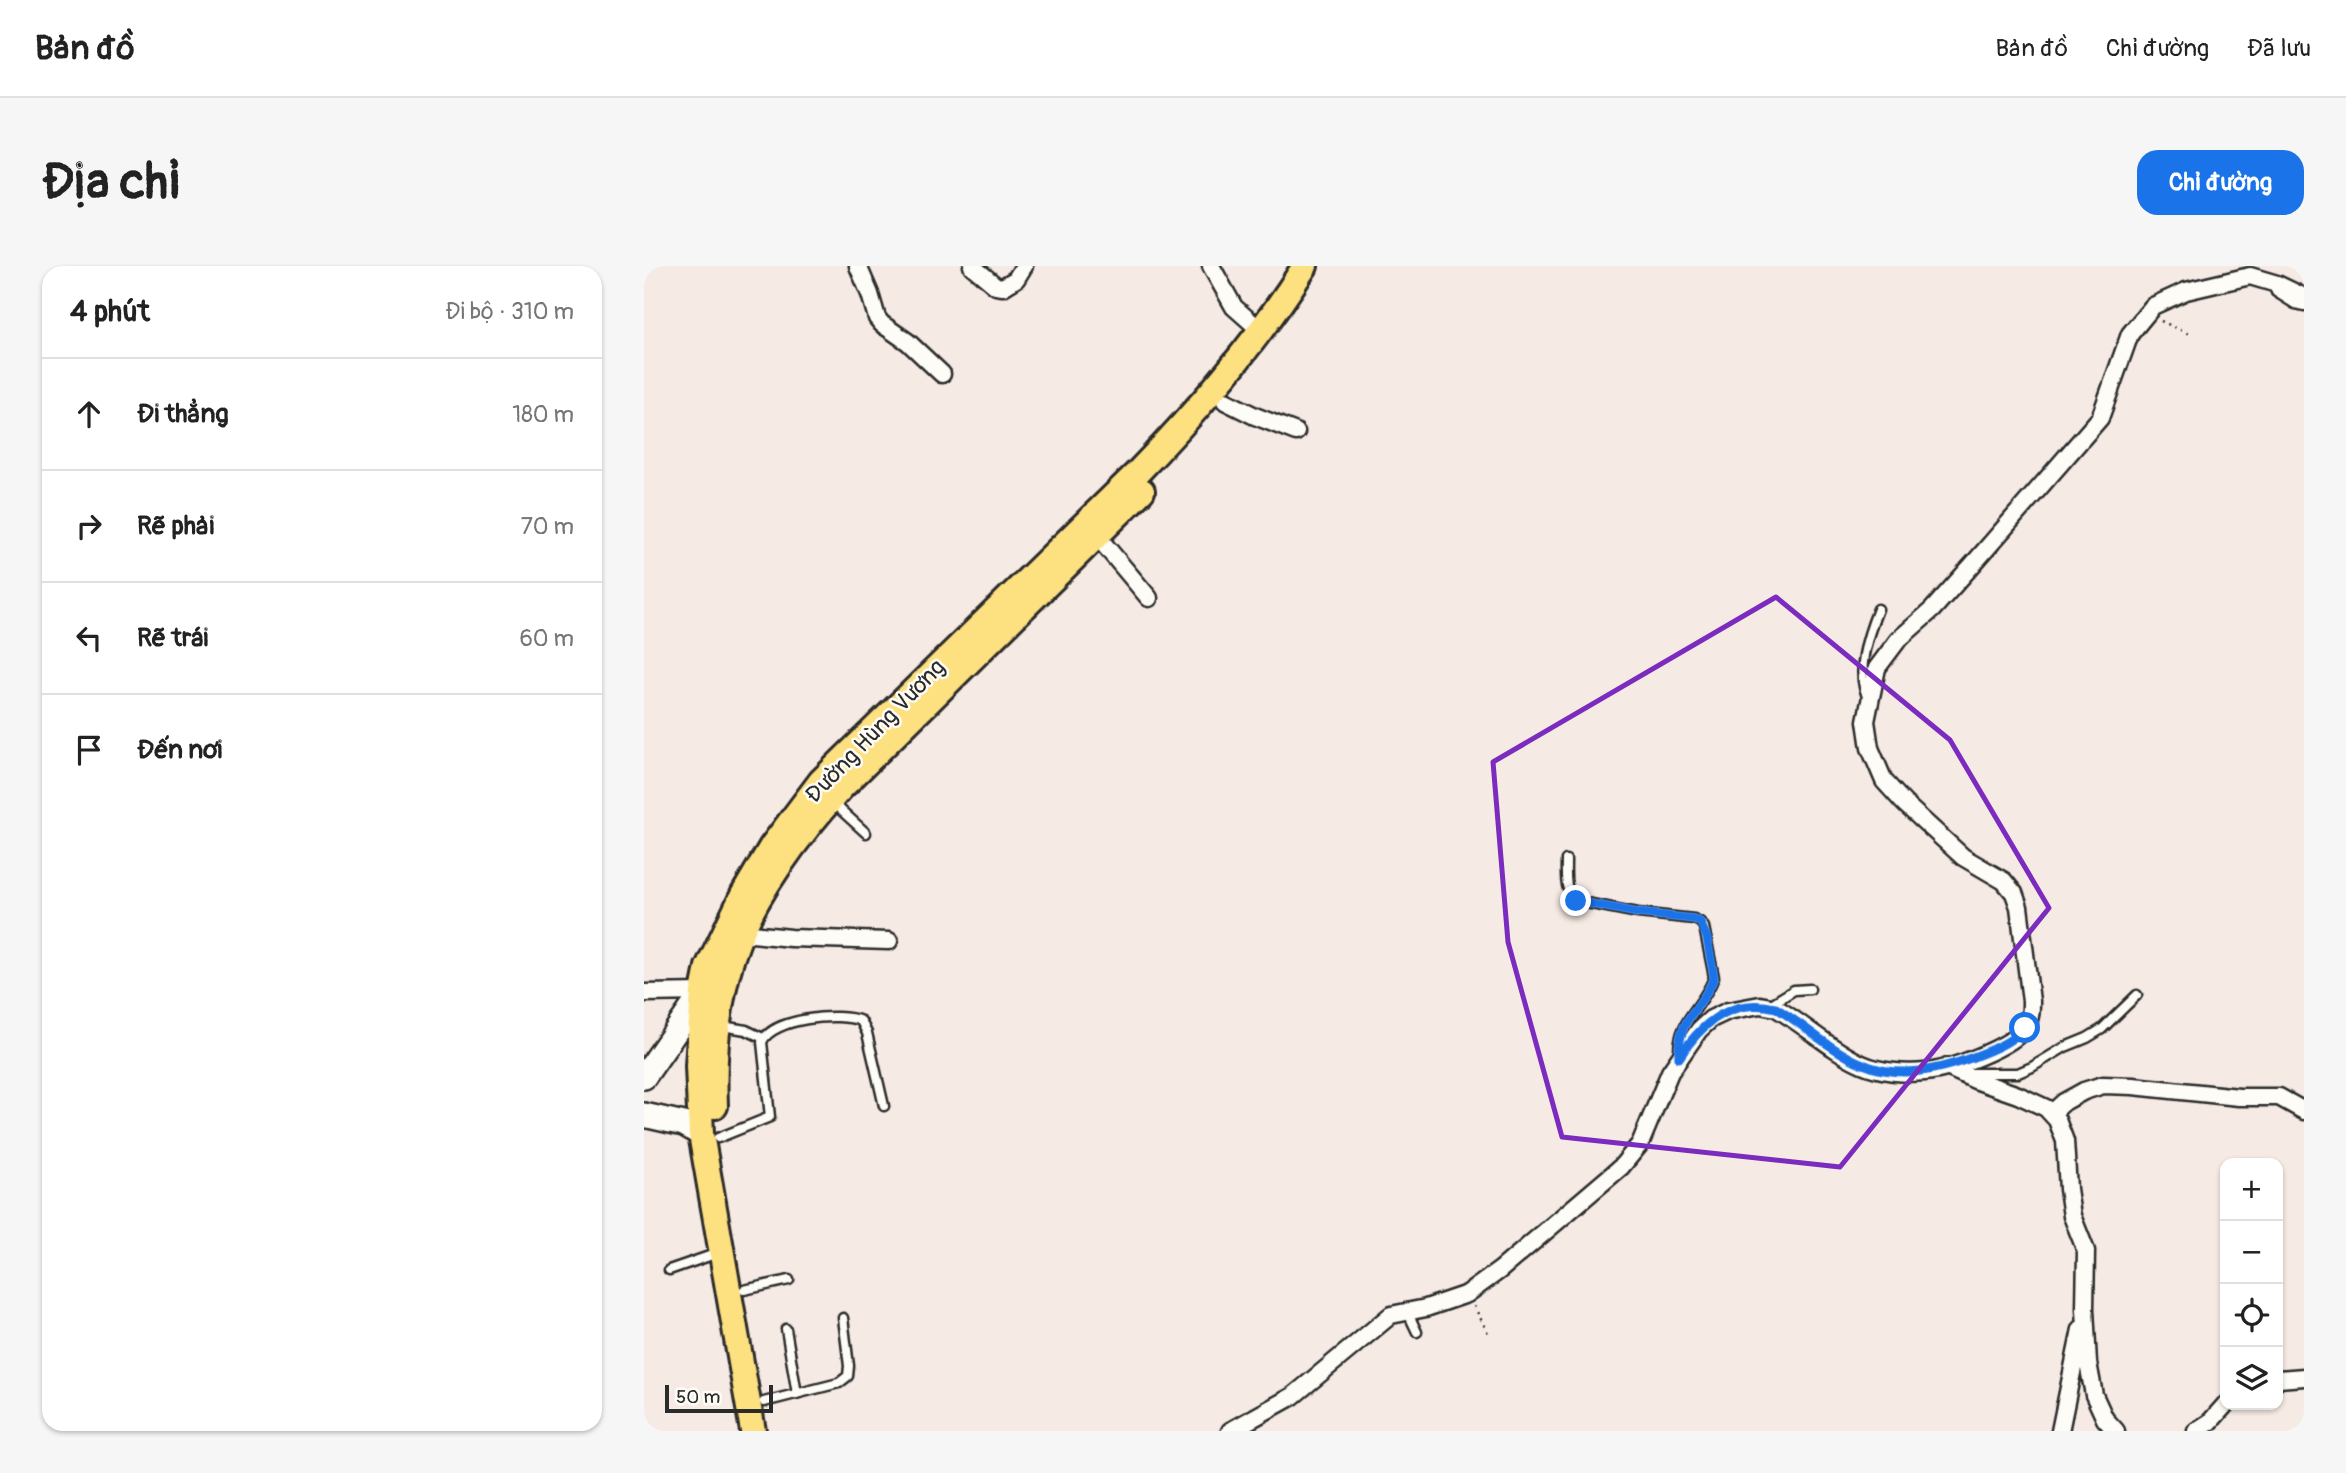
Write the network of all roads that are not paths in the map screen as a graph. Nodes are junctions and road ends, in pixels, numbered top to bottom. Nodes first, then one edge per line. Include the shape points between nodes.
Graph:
1 (858, 266) edge
2 (972, 266) edge
3 (1024, 266) edge
4 (1211, 266) edge
5 (1305, 266) edge
6 (1321, 266) edge
7 (2277, 284) junction
8 (2304, 297) edge
9 (2304, 306) edge
10 (1267, 334) junction
11 (942, 374) dead end
12 (1225, 401) junction
13 (1296, 432) dead end
14 (1097, 536) junction
15 (1149, 598) dead end
16 (1878, 608) dead end
17 (1869, 700) junction
18 (830, 800) junction
19 (866, 833) dead end
20 (1566, 860) dead end
21 (742, 933) junction
22 (889, 941) dead end
23 (1810, 989) dead end
24 (644, 993) edge
25 (713, 994) junction
26 (2137, 995) dead end
27 (1768, 1006) junction
28 (719, 1025) junction
29 (763, 1038) junction
30 (1679, 1058) junction
31 (1954, 1070) junction
32 (644, 1077) edge
33 (884, 1106) dead end
34 (2304, 1111) edge
35 (2052, 1113) junction
36 (644, 1115) edge
37 (712, 1134) junction
38 (729, 1250) junction
39 (669, 1270) dead end
40 (789, 1280) dead end
41 (744, 1290) junction
42 (2085, 1310) junction
43 (1407, 1311) junction
44 (843, 1318) dead end
45 (786, 1329) dead end
46 (1417, 1332) dead end
47 (2304, 1377) edge
48 (2283, 1379) edge
49 (797, 1394) junction
50 (764, 1402) junction
51 (2221, 1410) edge
52 (753, 1431) edge
53 (769, 1431) edge
54 (1230, 1431) edge
55 (2060, 1431) edge
56 (2116, 1431) edge
57 (2196, 1431) edge

1 - 11 street via 877,318
2 - 3 street via 1003,288
4 - 10 street via 1234,307
5 - 10 main road, Đường Hùng Vương
6 - 10 main road, Đường Hùng Vương
7 - 8 street
7 - 9 lane via 2280,296
7 - 17 street via 2250,276 2224,281 2186,291 2145,313 2125,345 2100,418 1974,563 1898,640 1877,668
10 - 12 main road, Đường Hùng Vương
10 - 25 main road, Đường Hùng Vương via 1138,472 821,781 772,846 743,895 712,957
12 - 13 street
12 - 14 main road, Đường Hùng Vương
14 - 15 street
14 - 18 main road, Đường Hùng Vương
16 - 17 lane via 1862,675
17 - 31 street via 1870,748 1884,780 1963,857 2004,881 2019,907 2031,1016 2016,1038
18 - 19 lane
18 - 21 main road, Đường Hùng Vương via 789,851
20 - 30 lane via 1566,883 1576,901 1694,919 1704,927 1714,977 1678,1040
21 - 22 street
21 - 25 main road, Đường Hùng Vương
23 - 27 lane via 1794,990
24 - 25 street
25 - 28 main road, Đường Hùng Vương
25 - 32 main road
25 - 37 main road, Đường Hùng Vương via 698,1066
26 - 31 lane via 2102,1029 2032,1068 2018,1073
27 - 30 street via 1711,1019
27 - 31 street via 1864,1065 1902,1072
28 - 29 lane
28 - 37 main road, Đường Hùng Vương
29 - 33 lane via 786,1023 839,1016 861,1021
29 - 37 lane via 770,1117
30 - 43 street via 1640,1144 1621,1167 1467,1294
31 - 35 street
34 - 35 street via 2279,1097 2103,1085 2084,1091
35 - 42 street via 2065,1141 2073,1216 2086,1251
36 - 37 main road
37 - 38 main road, Đường Hùng Vương
38 - 39 lane
38 - 41 main road, Đường Hùng Vương
38 - 52 main road, Đường Hùng Vương
40 - 41 lane
41 - 50 main road, Đường Hùng Vương
42 - 55 street
42 - 56 street via 2094,1395
43 - 46 lane
43 - 54 street via 1391,1315 1293,1396
44 - 49 lane via 848,1376 839,1383
45 - 49 lane
47 - 48 street
49 - 50 lane
50 - 53 main road, Đường Hùng Vương
51 - 57 street

